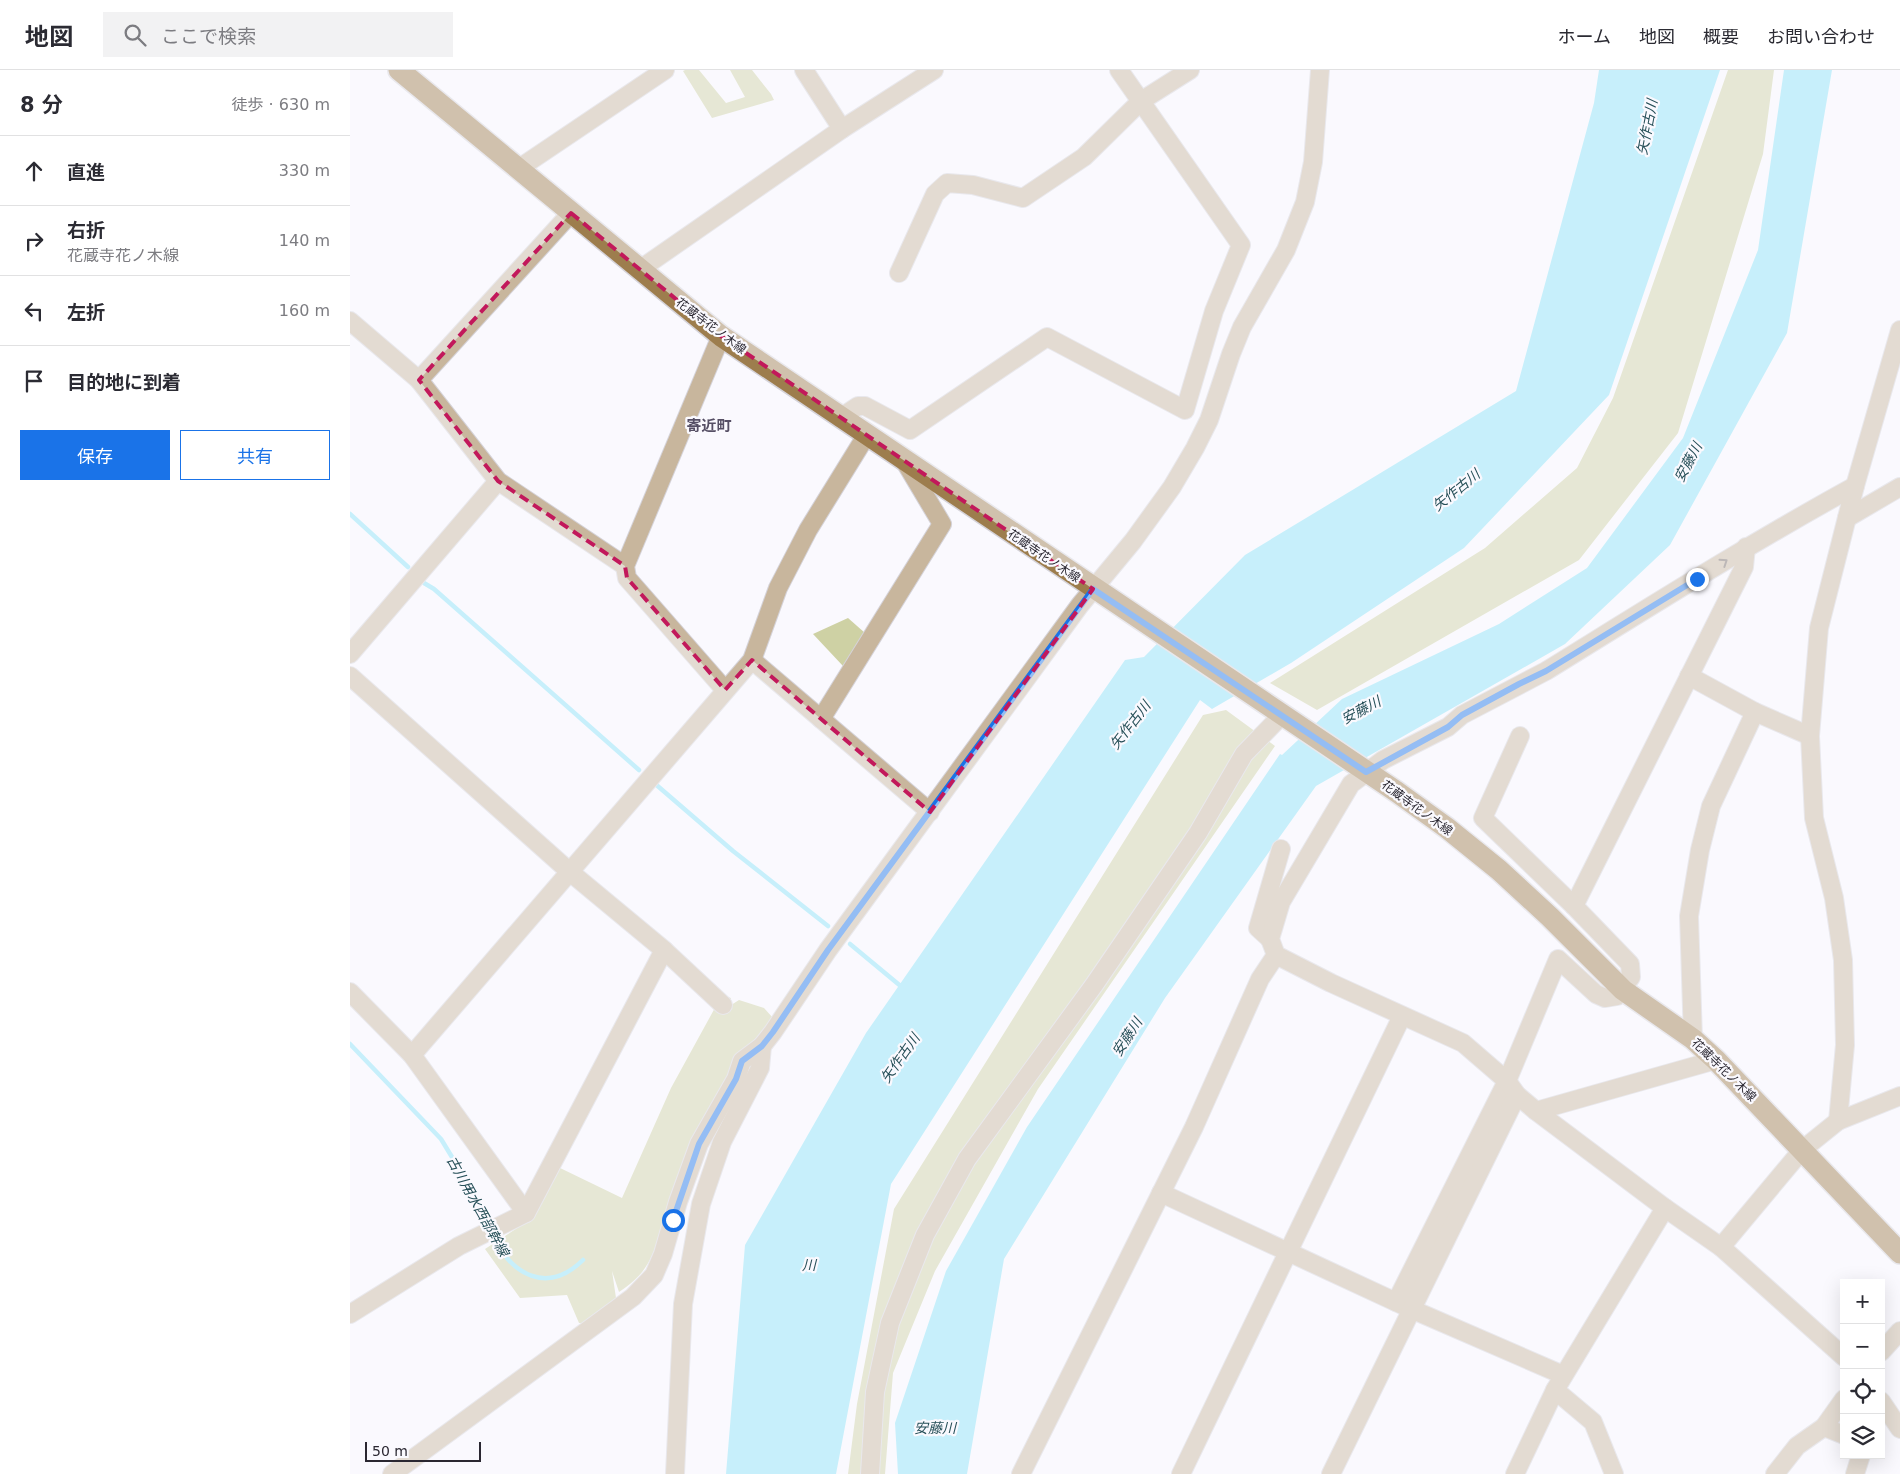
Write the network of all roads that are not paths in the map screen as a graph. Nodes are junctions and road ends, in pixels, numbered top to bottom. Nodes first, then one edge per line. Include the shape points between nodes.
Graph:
1 (399, 70) edge
2 (665, 70) edge
3 (804, 70) edge
4 (934, 70) edge
5 (1120, 70) edge
6 (1190, 70) edge
7 (1320, 70) edge
8 (1141, 101) junction
9 (842, 129) junction
10 (518, 169) junction
11 (571, 213) junction
12 (639, 270) junction
13 (899, 273) dead end
14 (350, 321) edge
15 (721, 336) junction
16 (1899, 338) edge
17 (419, 380) junction
18 (840, 418) junction
19 (866, 436) junction
20 (905, 462) junction
21 (498, 481) junction
22 (1855, 486) junction
23 (1900, 487) edge
24 (1847, 518) junction
25 (1746, 547) junction
26 (625, 566) junction
27 (1097, 591) junction
28 (350, 654) edge
29 (752, 660) junction
30 (350, 676) edge
31 (1689, 676) junction
32 (725, 690) junction
33 (1756, 712) junction
34 (1281, 715) junction
35 (821, 719) junction
36 (1520, 736) dead end
37 (1810, 736) junction
38 (1362, 769) junction
39 (930, 812) junction
40 (1281, 849) dead end
41 (570, 872) junction
42 (1574, 906) junction
43 (1273, 947) junction
44 (664, 950) junction
45 (1623, 990) junction
46 (350, 992) edge
47 (723, 1005) dead end
48 (1402, 1016) junction
49 (1693, 1039) junction
50 (762, 1046) junction
51 (412, 1055) junction
52 (1716, 1060) junction
53 (1512, 1088) junction
54 (1900, 1096) edge
55 (1536, 1111) junction
56 (1838, 1121) junction
57 (1802, 1150) junction
58 (1160, 1193) junction
59 (1665, 1208) junction
60 (526, 1213) junction
61 (1721, 1247) junction
62 (1288, 1253) junction
63 (1900, 1253) edge
64 (1404, 1306) junction
65 (350, 1314) edge
66 (1900, 1330) edge
67 (1885, 1347) edge
68 (1840, 1353) edge
69 (1559, 1383) junction
70 (1840, 1405) edge
71 (1885, 1407) edge
72 (1824, 1427) junction
73 (1900, 1429) edge
74 (1840, 1433) edge
75 (1860, 1459) edge
76 (392, 1474) edge
77 (675, 1474) edge
78 (870, 1474) edge
79 (1021, 1474) edge
80 (1181, 1474) edge
81 (1331, 1474) edge
82 (1515, 1474) edge
83 (1614, 1474) edge
84 (1775, 1474) edge
85 (1855, 1474) edge

1 - 10 main road, 花蔵寺花ノ木線
2 - 10 street
3 - 9 street
4 - 9 street
5 - 8 street
6 - 8 street
7 - 27 street via 1313,162 1304,202 1286,250 1242,327 1209,420 1195,448 1172,487
8 - 13 street via 1084,157 1023,198 973,185 947,183 935,194
8 - 18 street via 1241,245 1214,311 1185,410 1047,337 910,430 865,406 858,406
9 - 12 street
10 - 11 main road, 花蔵寺花ノ木線
11 - 12 main road, 花蔵寺花ノ木線
11 - 17 street
12 - 15 main road, 花蔵寺花ノ木線
14 - 17 street
15 - 18 main road, 花蔵寺花ノ木線
15 - 26 street
16 - 22 street
17 - 21 street
18 - 19 main road, 花蔵寺花ノ木線
19 - 20 main road, 花蔵寺花ノ木線
19 - 29 street via 808,530 778,588
20 - 27 main road, 花蔵寺花ノ木線
20 - 35 street via 942,524
21 - 26 street
21 - 28 street
22 - 24 street
22 - 25 street
23 - 24 street
24 - 37 street via 1819,628
25 - 31 street via 1744,567
38 -> 25 street via 1448,727 1462,715 1546,671
26 - 32 street via 627,578
27 - 34 main road, 花蔵寺花ノ木線
27 - 39 street
29 - 32 street
29 - 35 street
30 - 41 street
31 - 33 street
31 - 42 street
32 - 41 street
33 - 37 street
33 - 49 street via 1711,806 1700,850 1689,916
34 - 38 main road, 花蔵寺花ノ木線
34 - 78 street via 1244,754 1198,833 1094,985 967,1159 925,1235 890,1323 875,1392
35 - 39 street
36 - 42 street via 1483,818
37 - 56 street via 1814,818 1834,898 1843,960 1845,1045
38 - 43 street via 1281,902
38 - 45 main road, 花蔵寺花ノ木線 via 1447,828 1499,870
39 - 50 street
40 - 43 street via 1258,928
41 - 44 street
41 - 51 street
42 - 45 street via 1630,964 1631,977
43 - 48 street
43 - 58 street via 1194,1126
44 - 47 street
44 - 60 street
45 - 49 main road, 花蔵寺花ノ木線
45 - 53 street via 1617,996 1605,998 1596,994 1558,959
46 - 51 street
48 - 53 street via 1463,1043
48 - 62 street
49 - 52 main road, 花蔵寺花ノ木線
50 - 76 street via 742,1061 736,1079 699,1144 664,1254 654,1275 633,1297
50 - 77 street via 760,1068 714,1159 700,1204 683,1304
51 - 60 street
52 - 55 street
52 - 57 main road, 花蔵寺花ノ木線
53 - 55 street
53 - 64 street
54 - 56 street
55 - 59 street
56 - 57 street
57 - 61 street
57 - 63 main road, 花蔵寺花ノ木線
58 - 62 street
58 - 79 street
59 - 61 street
59 - 69 street
60 - 65 street via 459,1246
61 - 68 street
62 - 64 street
62 - 80 street
64 - 69 street
64 - 81 street
66 - 67 street
69 - 82 street
69 - 83 street via 1593,1422
70 - 72 street
71 - 73 street
72 - 74 street
72 - 84 street via 1796,1446
75 - 85 street

